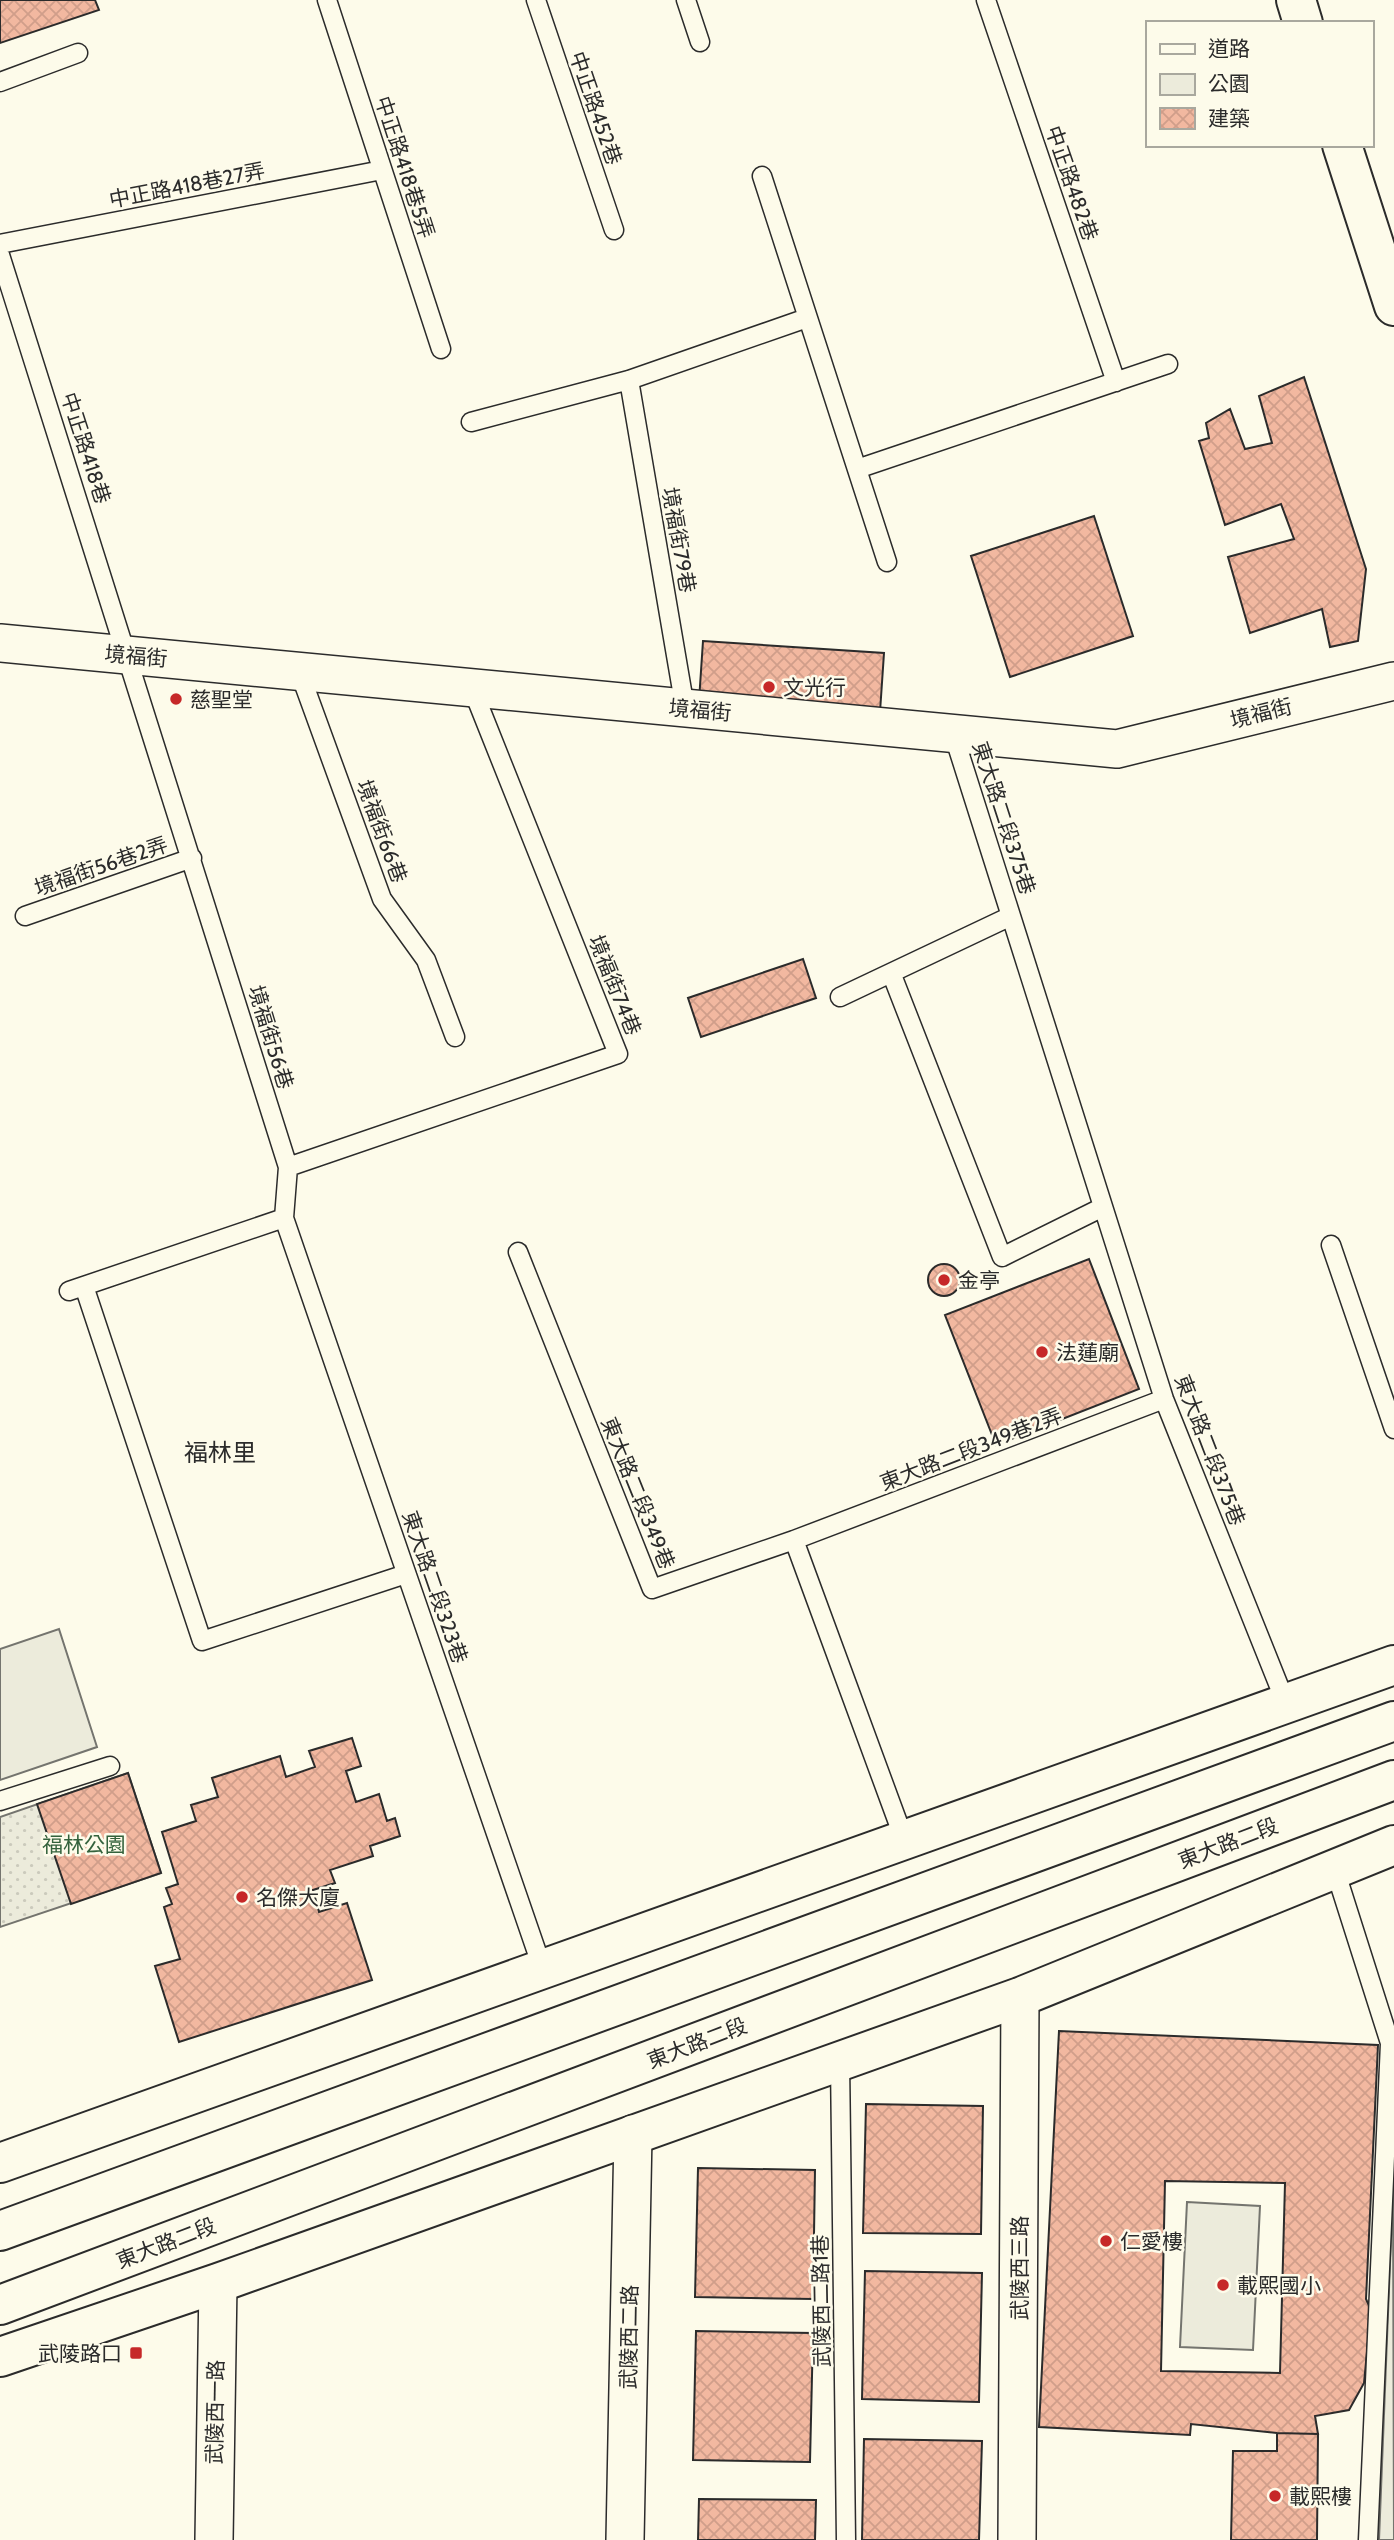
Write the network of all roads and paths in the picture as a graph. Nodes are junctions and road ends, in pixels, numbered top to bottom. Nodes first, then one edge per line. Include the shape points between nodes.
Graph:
1 (327, 0) edge
2 (536, 0) edge
3 (686, 0) edge
4 (986, 0) edge
5 (1296, 0) edge
6 (1302, 21) edge
7 (700, 42) dead end
8 (78, 53) dead end
9 (0, 82) edge
10 (1343, 147) edge
11 (382, 170) junction
12 (762, 176) dead end
13 (614, 230) dead end
14 (0, 244) edge
15 (0, 255) edge
16 (1394, 306) edge
17 (807, 318) junction
18 (441, 349) dead end
19 (1168, 364) dead end
20 (629, 380) junction
21 (1115, 382) junction
22 (471, 422) dead end
23 (857, 469) junction
24 (887, 562) dead end
25 (0, 643) edge
26 (128, 655) junction
27 (299, 671) junction
28 (1394, 681) edge
29 (472, 688) junction
30 (685, 708) junction
31 (953, 733) junction
32 (192, 858) junction
33 (25, 916) dead end
34 (1011, 916) junction
35 (892, 975) junction
36 (840, 997) dead end
37 (455, 1037) dead end
38 (288, 1167) junction
39 (1103, 1207) junction
40 (284, 1218) junction
41 (1331, 1245) dead end
42 (518, 1252) dead end
43 (1164, 1399) junction
44 (1394, 1429) edge
45 (794, 1540) junction
46 (407, 1574) junction
47 (1394, 1665) edge
48 (1287, 1706) junction
49 (1394, 1721) edge
50 (110, 1766) dead end
51 (1394, 1780) edge
52 (0, 1801) edge
53 (904, 1839) junction
54 (1394, 1845) edge
55 (1335, 1870) junction
56 (543, 1970) junction
57 (1020, 1997) junction
58 (841, 2061) junction
59 (633, 2134) junction
60 (0, 2163) edge
61 (0, 2231) edge
62 (218, 2283) junction
63 (0, 2305) edge
64 (0, 2357) edge
65 (214, 2540) edge
66 (625, 2540) edge
67 (846, 2540) edge
68 (1017, 2540) edge
69 (1368, 2540) edge

1 - 11 lane, 中正路418巷5弄
2 - 13 lane, 中正路452巷
3 - 7 lane
4 - 21 lane, 中正路482巷
5 - 6 street
8 - 9 lane
10 - 16 street
11 - 14 lane, 中正路418巷27弄
11 - 18 lane, 中正路418巷5弄
12 - 17 lane
15 - 26 lane, 中正路418巷
17 - 20 lane
17 - 23 lane
19 - 21 lane
20 - 22 lane
20 - 30 lane, 境福街79巷
21 - 23 lane
23 - 24 lane
25 - 26 street, 境福街
26 - 27 street, 境福街
26 - 32 lane, 境福街56巷
27 - 29 street, 境福街
27 - 37 lane, 境福街66巷 via 382,899 426,960
28 - 31 street, 境福街 via 1117,749
29 - 30 street, 境福街
29 - 38 lane, 境福街74巷 via 618,1054
30 - 31 street, 境福街
31 - 34 lane, 東大路二段375巷
32 - 33 lane, 境福街56巷2弄
32 - 38 lane, 境福街56巷
34 - 35 lane, 東大路二段375巷
34 - 39 lane, 東大路二段375巷
35 - 36 lane, 東大路二段375巷
35 - 39 lane via 1002,1257
38 - 40 lane, 境福街56巷
39 - 43 lane, 東大路二段375巷
40 - 46 lane, 東大路二段323巷
40 - 46 lane via 76,1288 202,1641
41 - 44 lane
42 - 45 lane, 東大路二段349巷 via 652,1589
43 - 45 lane, 東大路二段349巷2弄
43 - 48 lane, 東大路二段375巷
45 - 53 lane
46 - 56 lane, 東大路二段323巷
47 - 48 street
48 - 53 street
49 - 61 street
50 - 52 lane
51 - 63 street, 東大路二段
53 - 56 street
54 - 55 street
55 - 57 street
55 - 69 lane via 1390,2043
56 - 60 street
57 - 58 street
57 - 68 street, 武陵西三路
58 - 59 street
58 - 67 lane, 武陵西二路1巷
59 - 62 street
59 - 66 street, 武陵西二路
62 - 64 street
62 - 65 street, 武陵西一路

